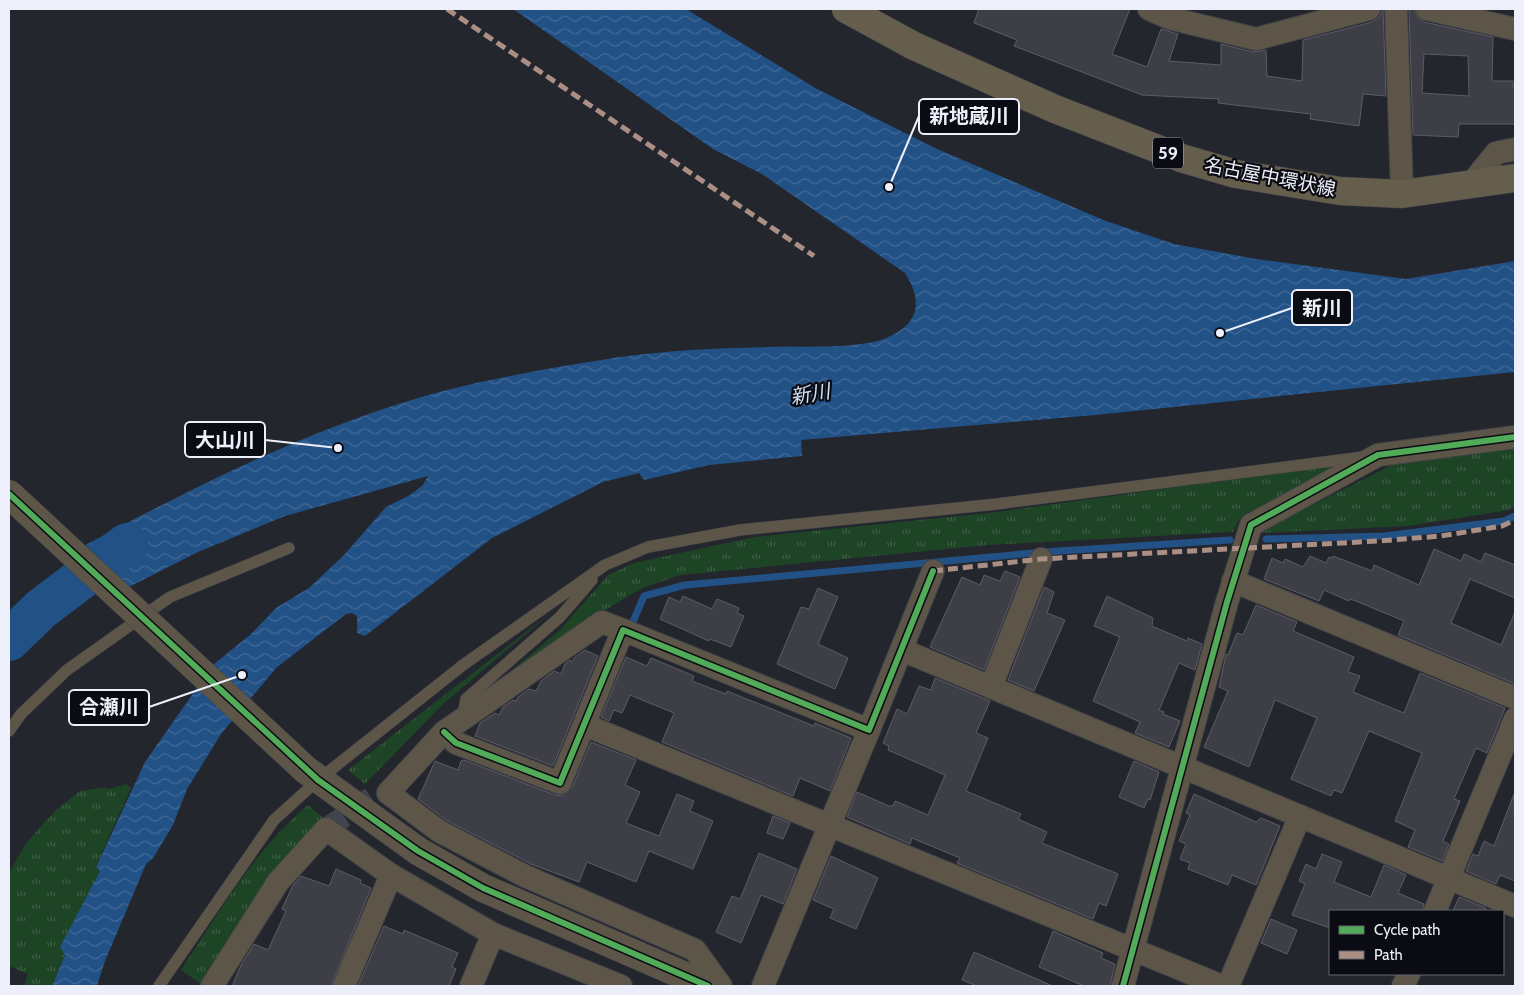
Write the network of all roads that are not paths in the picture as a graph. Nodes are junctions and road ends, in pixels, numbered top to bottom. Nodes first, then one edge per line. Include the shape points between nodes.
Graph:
1 (846, 9) edge
2 (1149, 9) edge
3 (1369, 9) edge
4 (1396, 9) edge
5 (1427, 9) edge
6 (1515, 29) edge
7 (1515, 149) edge
8 (1515, 178) edge
9 (1471, 184) junction
10 (1402, 194) junction
11 (1515, 437) edge
12 (1378, 455) junction
13 (9, 494) edge
14 (289, 548) dead end
15 (1041, 560) dead end
16 (605, 565) junction
17 (933, 571) dead end
18 (1233, 580) junction
19 (623, 630) junction
20 (902, 650) junction
21 (991, 687) junction
22 (1515, 698) edge
23 (462, 719) junction
24 (1515, 719) edge
25 (585, 724) junction
26 (869, 730) junction
27 (9, 731) edge
28 (444, 732) junction
29 (1182, 766) junction
30 (312, 775) junction
31 (1300, 816) junction
32 (830, 826) junction
33 (391, 876) junction
34 (1449, 879) junction
35 (1515, 906) edge
36 (1435, 910) edge
37 (493, 934) junction
38 (1132, 950) junction
39 (159, 986) edge
40 (212, 986) edge
41 (344, 986) edge
42 (471, 986) edge
43 (621, 986) edge
44 (708, 986) edge
45 (722, 986) edge
46 (763, 986) edge
47 (1122, 986) edge
48 (1222, 986) edge
49 (1228, 986) edge

1 - 10 main road, 名古屋中環状線 / 59 via 914,46 1055,109 1181,158 1236,174 1340,192
2 - 3 street via 1168,18 1256,38
4 - 10 street
5 - 6 street
7 - 9 street via 1496,153
8 - 9 main road, 名古屋中環状線 / 59
9 - 10 main road, 名古屋中環状線 / 59
11 - 12 street
12 - 16 lane via 997,504 740,530 648,547
12 - 18 street via 1250,525
13 - 30 street, bridge
14 - 27 lane via 170,597 67,670 21,714
15 - 21 street
16 - 23 lane via 560,617 466,699
16 - 30 lane
17 - 20 street
18 - 22 street
18 - 29 street
19 - 23 street via 602,622
19 - 25 street
19 - 26 street
20 - 21 street
20 - 26 street
21 - 29 street
23 - 28 street
24 - 34 street
25 - 28 street via 560,783 456,743
25 - 32 street
26 - 32 street
28 - 45 street via 388,793 439,831 516,871 695,950
29 - 31 street
29 - 38 street
30 - 39 lane via 274,820
30 - 44 street via 418,851 483,888
31 - 34 street
31 - 49 street
32 - 38 street
32 - 46 street
33 - 37 street
33 - 40 street via 326,829 278,882
33 - 41 street
34 - 35 street
34 - 36 street
37 - 42 street
37 - 43 street
38 - 47 street
38 - 48 street

